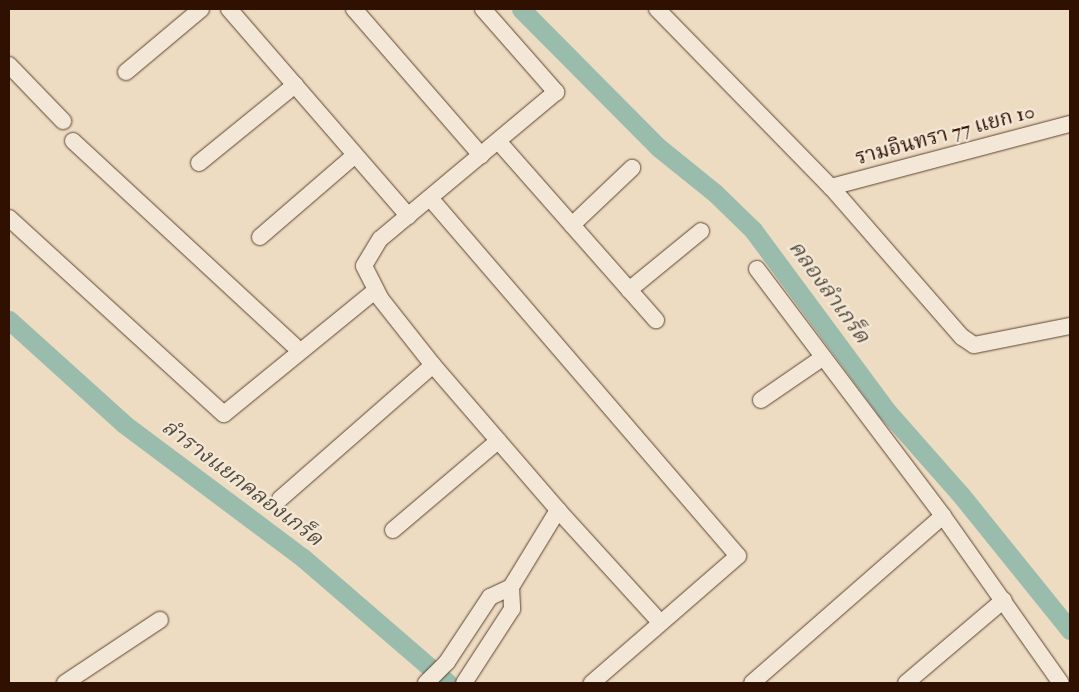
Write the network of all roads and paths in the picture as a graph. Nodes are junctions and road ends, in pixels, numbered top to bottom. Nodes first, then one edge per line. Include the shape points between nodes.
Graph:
1 (201, 9) edge
2 (230, 9) edge
3 (354, 9) edge
4 (483, 9) edge
5 (657, 9) edge
6 (9, 65) edge
7 (126, 72) dead end
8 (295, 85) junction
9 (63, 121) dead end
10 (1070, 124) edge
11 (73, 141) dead end
12 (498, 141) junction
13 (355, 155) junction
14 (481, 155) junction
15 (199, 163) dead end
16 (632, 168) dead end
17 (831, 187) junction
18 (430, 198) junction
19 (408, 216) junction
20 (9, 218) edge
21 (572, 225) junction
22 (701, 231) dead end
23 (260, 237) dead end
24 (757, 269) dead end
25 (376, 290) junction
26 (629, 290) junction
27 (656, 320) dead end
28 (1070, 326) edge
29 (300, 351) junction
30 (822, 358) junction
31 (433, 365) junction
32 (761, 400) dead end
33 (498, 441) junction
34 (280, 499) dead end
35 (558, 510) junction
36 (943, 516) junction
37 (393, 530) dead end
38 (511, 587) junction
39 (1004, 600) junction
40 (160, 620) dead end
41 (660, 622) junction
42 (65, 683) edge
43 (426, 683) edge
44 (464, 683) edge
45 (592, 683) edge
46 (752, 683) edge
47 (906, 683) edge
48 (1060, 683) edge

1 - 7 street
2 - 8 street
3 - 14 street
4 - 12 street via 556,92
5 - 17 street
6 - 9 street
8 - 13 street
8 - 15 street
10 - 17 street, รามอินทรา 77 แยก 10
11 - 29 street
12 - 14 street
12 - 21 street
13 - 19 street
13 - 23 street
14 - 18 street
16 - 21 street
17 - 28 street via 962,337 974,344
18 - 19 street
18 - 41 street via 738,556
19 - 25 street via 380,239 364,266
20 - 29 street via 224,414
21 - 26 street
22 - 26 street
24 - 30 street
25 - 29 street
25 - 31 street
26 - 27 street
30 - 32 street
30 - 36 street
31 - 33 street
31 - 34 street
33 - 35 street
33 - 37 street
35 - 38 street
35 - 41 street
36 - 39 street
36 - 46 street
38 - 43 street via 490,597 447,662
38 - 44 street via 512,609
39 - 47 street
39 - 48 street
40 - 42 street
41 - 45 street

